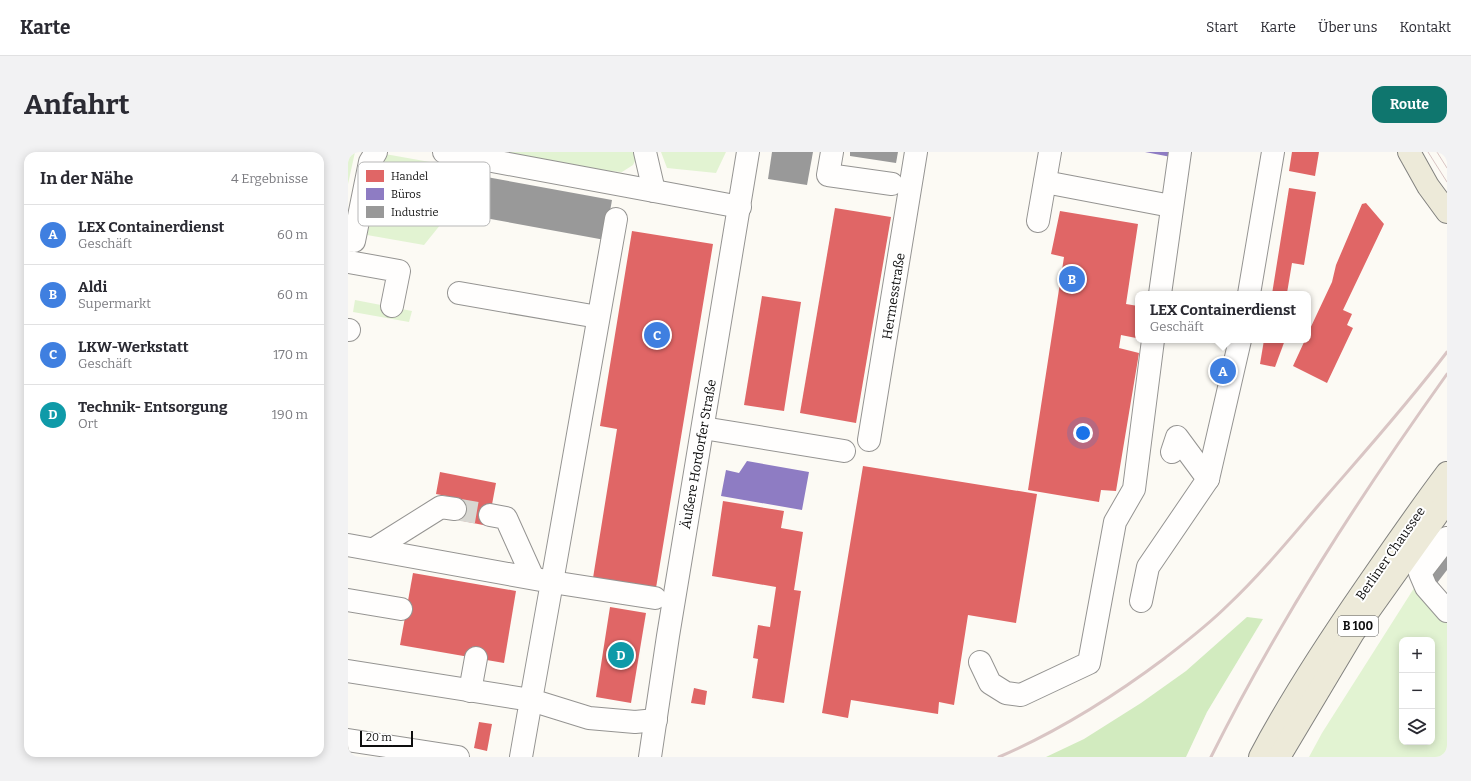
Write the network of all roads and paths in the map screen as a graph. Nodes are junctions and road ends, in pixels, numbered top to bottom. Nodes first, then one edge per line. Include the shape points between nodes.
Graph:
1 (376, 152) edge
2 (444, 152) edge
3 (645, 152) edge
4 (748, 152) edge
5 (832, 152) edge
6 (916, 152) edge
7 (1050, 152) edge
8 (1180, 152) edge
9 (1273, 152) edge
10 (1409, 152) edge
11 (370, 162) edge
12 (1045, 182) junction
13 (892, 184) dead end
14 (654, 191) junction
15 (1171, 206) junction
16 (740, 207) junction
17 (358, 211) edge
18 (1447, 212) edge
19 (616, 219) dead end
20 (1038, 221) dead end
21 (351, 240) edge
22 (348, 264) edge
23 (1160, 291) edge
24 (1250, 291) edge
25 (459, 293) dead end
26 (392, 306) dead end
27 (598, 317) junction
28 (1154, 343) edge
29 (1239, 343) edge
30 (703, 428) junction
31 (869, 440) dead end
32 (844, 451) dead end
33 (1172, 452) dead end
34 (1447, 473) edge
35 (1208, 479) junction
36 (1447, 501) edge
37 (455, 509) tunnel mouth
38 (490, 515) tunnel mouth
39 (1447, 538) edge
40 (348, 545) edge
41 (374, 549) junction
42 (542, 580) junction
43 (655, 598) dead end
44 (348, 600) edge
45 (1141, 601) dead end
46 (401, 609) dead end
47 (1447, 611) edge
48 (476, 658) dead end
49 (980, 662) dead end
50 (348, 671) edge
51 (470, 691) junction
52 (531, 700) junction
53 (656, 720) junction
54 (348, 740) edge
55 (458, 757) edge
56 (521, 757) edge
57 (650, 757) edge
58 (1260, 757) edge
59 (1279, 757) edge

1 - 11 street
2 - 14 street
3 - 14 street
4 - 16 street, Äußere Hordorfer Straße
5 - 13 street via 828,174
6 - 31 street, Hermesstraße
7 - 12 street
8 - 15 street
9 - 24 street
10 - 18 main road via 1428,186
12 - 15 street
12 - 20 street
14 - 16 street
15 - 23 street
16 - 30 street, Äußere Hordorfer Straße
17 - 21 street
19 - 27 street
21 - 22 street
22 - 26 street via 399,271
25 - 27 street
27 - 42 street
28 - 49 street via 1134,489 1115,522 1089,663 1021,695 1006,693 990,683
29 - 35 street
30 - 32 street
30 - 53 street, Äußere Hordorfer Straße
33 - 35 street via 1176,437
34 - 58 main road, Berliner Chaussee / B 100 via 1334,634
35 - 45 street via 1148,567
36 - 59 main road, Berliner Chaussee / B 100 via 1353,633
37 - 41 street via 441,507
38 - 42 street via 506,518
39 - 47 street via 1420,573 1426,587
40 - 41 street
41 - 42 street
42 - 43 street
42 - 52 street
44 - 46 street
48 - 51 street
50 - 51 street
51 - 52 street
52 - 53 street via 589,718 635,722
52 - 56 street
53 - 57 street, Äußere Hordorfer Straße
54 - 55 street

